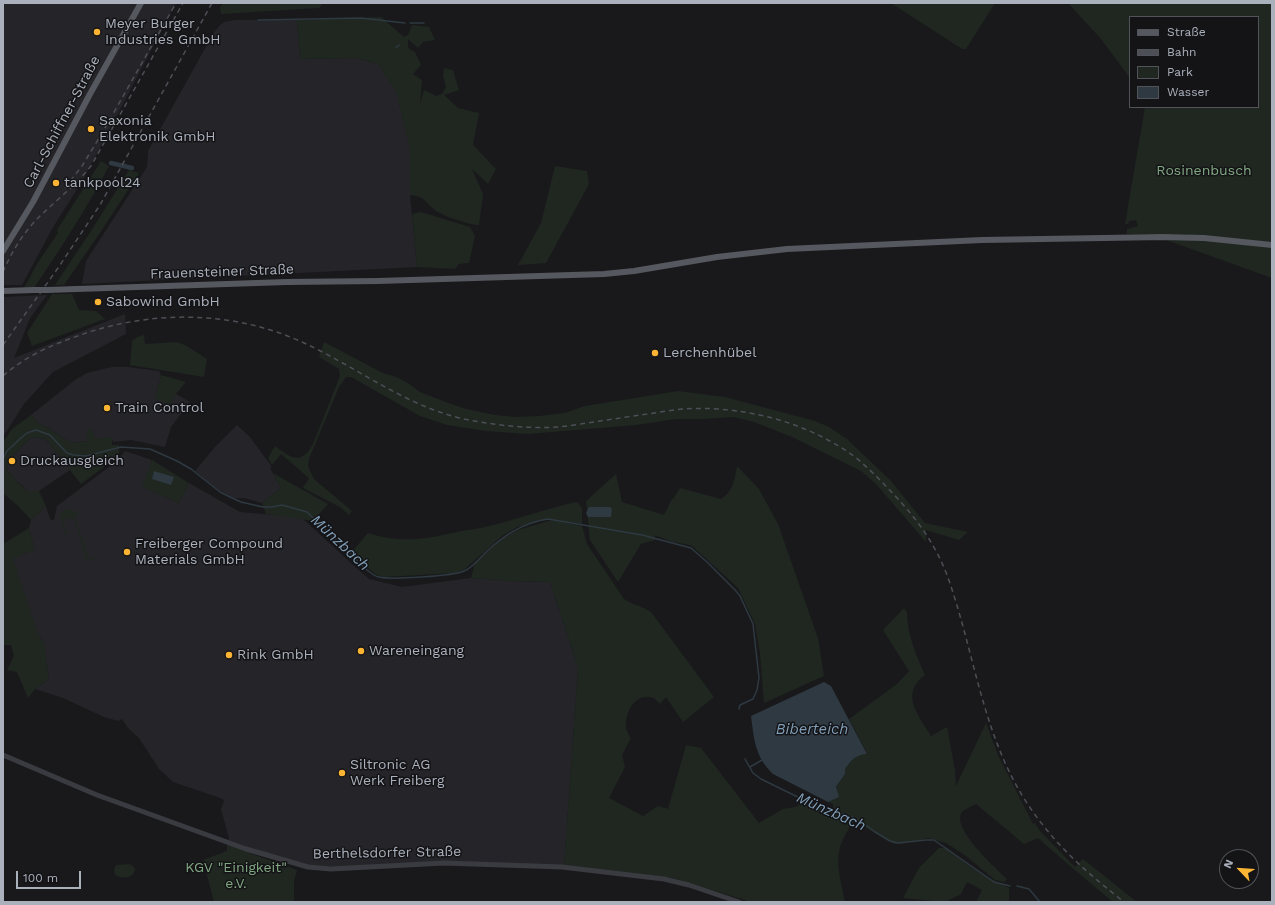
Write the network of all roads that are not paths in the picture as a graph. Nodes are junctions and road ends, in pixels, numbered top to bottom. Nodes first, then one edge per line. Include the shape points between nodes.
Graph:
1 (141, 3) edge
2 (1272, 245) edge
3 (3, 251) edge
4 (3, 291) edge
5 (3, 755) edge
6 (740, 902) edge

1 - 3 main road, Carl-Schiffner-Straße via 33,202
2 - 4 main road, Frauensteiner Straße, bridge via 1204,238 1163,237 975,241 787,249 604,274
5 - 6 street, Berthelsdorfer Straße via 97,795 246,849 308,867 331,869 444,863 562,867 664,879

